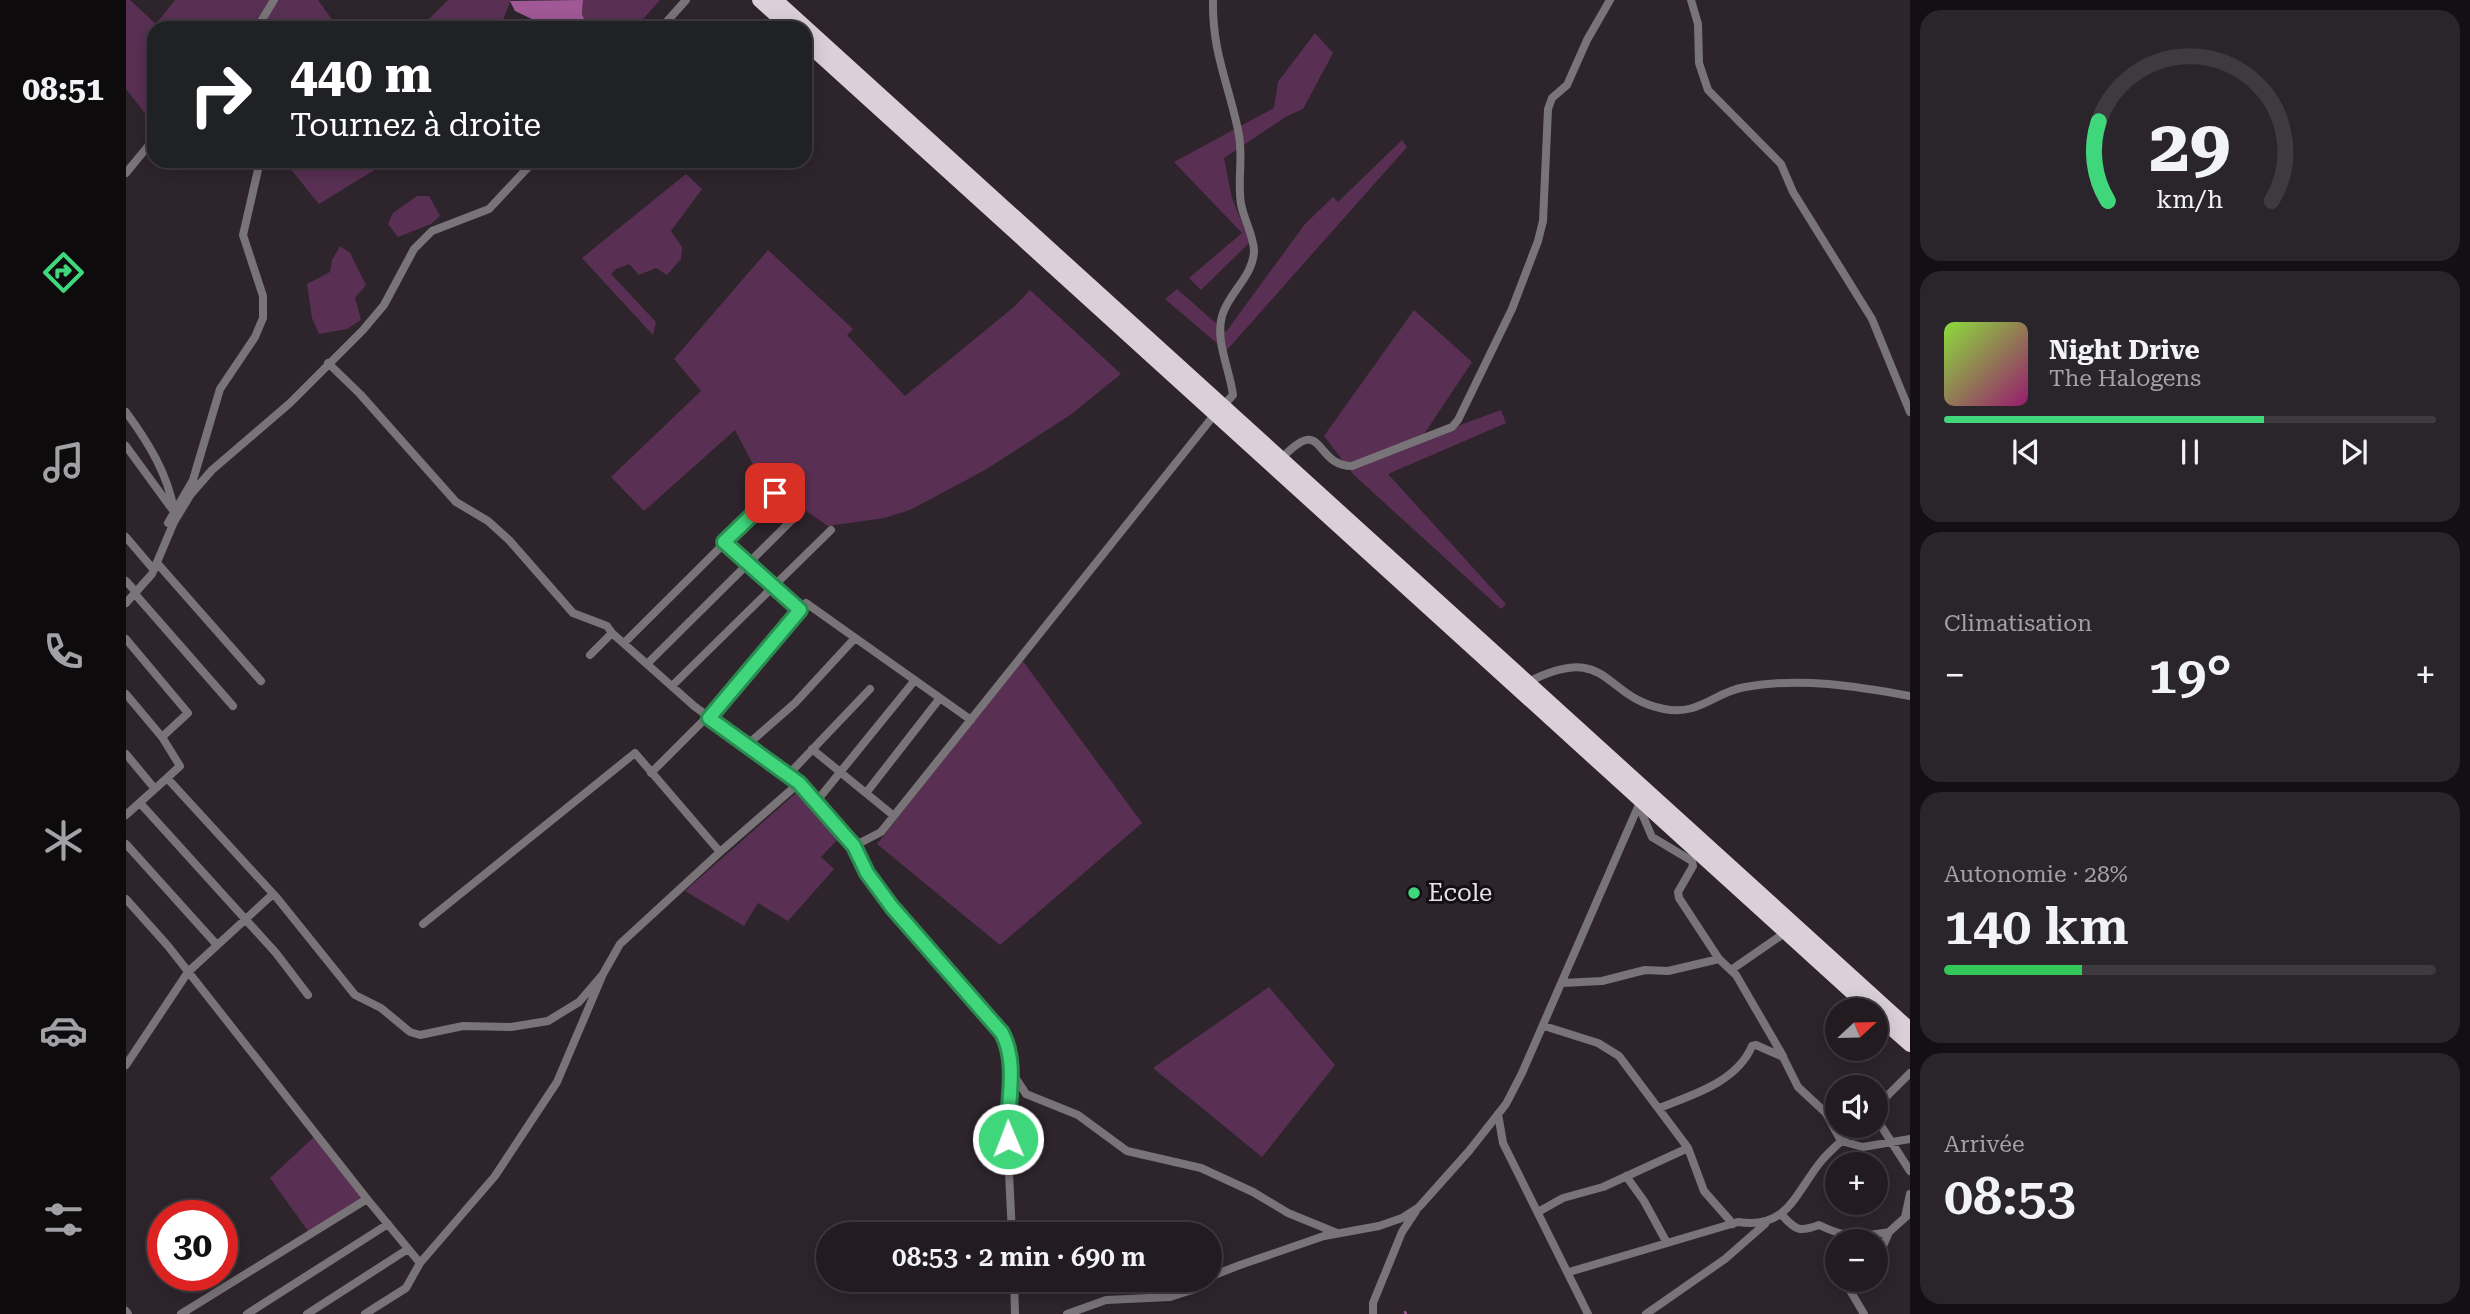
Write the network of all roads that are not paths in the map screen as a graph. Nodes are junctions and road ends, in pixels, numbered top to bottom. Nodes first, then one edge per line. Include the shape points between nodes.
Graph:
1 (686, 0) edge
2 (759, 0) edge
3 (776, 0) edge
4 (1213, 0) edge
5 (1610, 0) edge
6 (1691, 0) edge
7 (272, 3) edge
8 (261, 21) edge
9 (268, 21) edge
10 (667, 21) edge
11 (782, 21) edge
12 (799, 21) edge
13 (812, 33) edge
14 (812, 48) edge
15 (147, 148) edge
16 (258, 168) edge
17 (527, 168) edge
18 (126, 173) edge
19 (328, 363) junction
20 (1219, 410) junction
21 (126, 412) edge
22 (1910, 412) edge
23 (126, 446) edge
24 (1281, 459) junction
25 (775, 493) dead end
26 (174, 511) junction
27 (801, 511) dead end
28 (831, 530) dead end
29 (126, 537) edge
30 (724, 542) junction
31 (161, 554) junction
32 (748, 564) junction
33 (155, 566) junction
34 (126, 581) edge
35 (773, 587) junction
36 (136, 593) junction
37 (126, 603) edge
38 (800, 610) junction
39 (612, 633) junction
40 (855, 638) junction
41 (126, 639) edge
42 (624, 643) junction
43 (590, 655) dead end
44 (647, 664) junction
45 (915, 680) junction
46 (261, 681) dead end
47 (1528, 682) junction
48 (671, 686) junction
49 (870, 689) dead end
50 (126, 694) edge
51 (1910, 696) edge
52 (940, 698) junction
53 (233, 706) dead end
54 (709, 718) junction
55 (971, 720) junction
56 (162, 737) junction
57 (747, 745) junction
58 (813, 749) junction
59 (126, 754) edge
60 (840, 772) junction
61 (651, 773) junction
62 (788, 775) junction
63 (167, 778) junction
64 (799, 783) junction
65 (155, 789) junction
66 (866, 793) junction
67 (816, 802) junction
68 (140, 803) junction
69 (1641, 804) junction
70 (127, 811) edge
71 (894, 816) junction
72 (126, 844) edge
73 (854, 846) junction
74 (720, 852) junction
75 (273, 894) junction
76 (126, 899) edge
77 (245, 920) junction
78 (423, 923) dead end
79 (1786, 932) junction
80 (217, 946) junction
81 (1720, 959) junction
82 (1731, 970) junction
83 (188, 972) junction
84 (603, 974) junction
85 (1562, 983) junction
86 (308, 995) dead end
87 (1858, 998) edge
88 (1544, 1026) junction
89 (1888, 1026) edge
90 (1910, 1029) edge
91 (1910, 1045) edge
92 (1783, 1057) junction
93 (126, 1065) edge
94 (1011, 1070) junction
95 (1910, 1073) edge
96 (1888, 1095) edge
97 (1659, 1108) junction
98 (1498, 1114) junction
99 (1888, 1136) edge
100 (1844, 1138) edge
101 (1910, 1139) edge
102 (1841, 1141) junction
103 (1891, 1141) junction
104 (1688, 1148) junction
105 (1910, 1171) edge
106 (1626, 1176) junction
107 (1910, 1194) edge
108 (368, 1199) junction
109 (1419, 1207) junction
110 (1538, 1212) junction
111 (1782, 1215) junction
112 (1908, 1215) edge
113 (1011, 1222) edge
114 (388, 1224) junction
115 (1734, 1224) junction
116 (1765, 1224) junction
117 (1889, 1231) joint
118 (1340, 1234) junction
119 (1667, 1243) junction
120 (408, 1249) junction
121 (420, 1263) junction
122 (1569, 1272) junction
123 (1014, 1292) edge
124 (1851, 1292) edge
125 (181, 1314) edge
126 (247, 1314) edge
127 (307, 1314) edge
128 (365, 1314) edge
129 (1015, 1314) edge
130 (1067, 1314) edge
131 (1373, 1314) edge
132 (1588, 1314) edge
133 (1646, 1314) edge
134 (1864, 1314) edge

1 - 10 street
2 - 11 highway
3 - 12 highway
4 - 20 street via 1217,59 1238,130 1241,202 1254,253 1242,284 1222,315 1223,354 1233,395
5 - 24 street via 1567,85 1548,109 1538,241 1513,309 1458,420 1441,432 1352,466 1331,459 1306,438 1298,440
6 - 22 street via 1698,24 1699,63 1708,90 1781,164 1793,192 1872,318
7 - 8 street
7 - 9 street
13 - 20 highway
14 - 20 highway
15 - 18 street
16 - 26 street via 243,235 263,296 263,318 220,389 193,480
17 - 19 street via 489,209 432,231 414,249 384,305
19 - 31 street via 198,486 174,522
19 - 39 street via 456,502 509,540 573,613 607,626
20 - 24 highway
20 - 55 street
20 - 69 highway
21 - 26 street via 165,478
23 - 26 street
24 - 47 highway
25 - 30 street
26 - 31 street
27 - 32 street
28 - 35 street
29 - 33 street
30 - 32 street
30 - 42 street
31 - 33 street
32 - 35 street
32 - 44 street
33 - 36 street
33 - 46 street
34 - 36 street
35 - 38 street
35 - 48 street
36 - 37 street
36 - 53 street
38 - 40 street via 806,603
38 - 54 street
39 - 42 street
39 - 43 street
40 - 45 street
40 - 57 street via 795,703
41 - 56 street via 188,713
42 - 44 street
44 - 48 street
45 - 52 street
45 - 60 street
47 - 51 street via 1549,672 1590,668 1637,699 1664,709 1689,710 1746,686 1835,682
47 - 90 highway
48 - 54 street
49 - 58 street
50 - 56 street
52 - 55 street
52 - 66 street
54 - 57 street
54 - 61 street
55 - 71 street
56 - 63 street via 180,766
57 - 62 street
58 - 60 street
58 - 62 street
59 - 65 street
60 - 66 street
60 - 67 street
61 - 74 street
61 - 78 street via 635,753
62 - 64 street
63 - 65 street
63 - 75 street
64 - 67 street
64 - 74 street
65 - 68 street
66 - 71 street
67 - 73 street
68 - 70 street
68 - 77 street
69 - 79 highway
69 - 81 street via 1652,837 1692,861 1679,898
69 - 85 street
71 - 73 street via 881,832
72 - 80 street
73 - 94 street via 892,907 1002,1033 1012,1058
74 - 84 street via 620,944
75 - 77 street
75 - 84 street via 355,995 420,1035 463,1026 510,1027 548,1021 579,1002
76 - 83 street
77 - 80 street
77 - 86 street
79 - 82 street
79 - 87 highway
80 - 83 street
81 - 82 street
81 - 85 street via 1668,971 1645,970 1602,981
82 - 92 street via 1767,1023
83 - 93 street
83 - 108 street
84 - 121 street via 557,1082 480,1196
85 - 88 street
88 - 97 street via 1608,1048
88 - 98 street
89 - 91 highway
92 - 97 street via 1752,1046 1742,1064 1727,1076 1702,1092
92 - 102 street via 1798,1087 1826,1113
94 - 113 street via 1006,1112
94 - 118 street via 1026,1094 1078,1115 1127,1151 1200,1168 1287,1213
95 - 96 street
97 - 104 street
98 - 109 street
98 - 110 street via 1503,1143
99 - 103 street
100 - 102 street
101 - 103 street
102 - 103 street via 1863,1147
102 - 111 street
103 - 105 street
104 - 106 street
104 - 115 street via 1704,1191
106 - 110 street
106 - 119 street
107 - 112 street
108 - 114 street
108 - 125 street
109 - 118 street via 1379,1226
109 - 131 street via 1402,1232 1373,1303
110 - 122 street
111 - 116 street
111 - 117 street via 1801,1231 1819,1225 1843,1236 1859,1237
112 - 117 street
114 - 120 street
114 - 126 street
115 - 116 street
115 - 119 street
116 - 133 street via 1725,1259
118 - 130 street via 1240,1265 1170,1297 1106,1300
119 - 122 street
120 - 121 street
120 - 127 street
121 - 128 street via 405,1288
122 - 132 street
123 - 129 street
124 - 134 street

